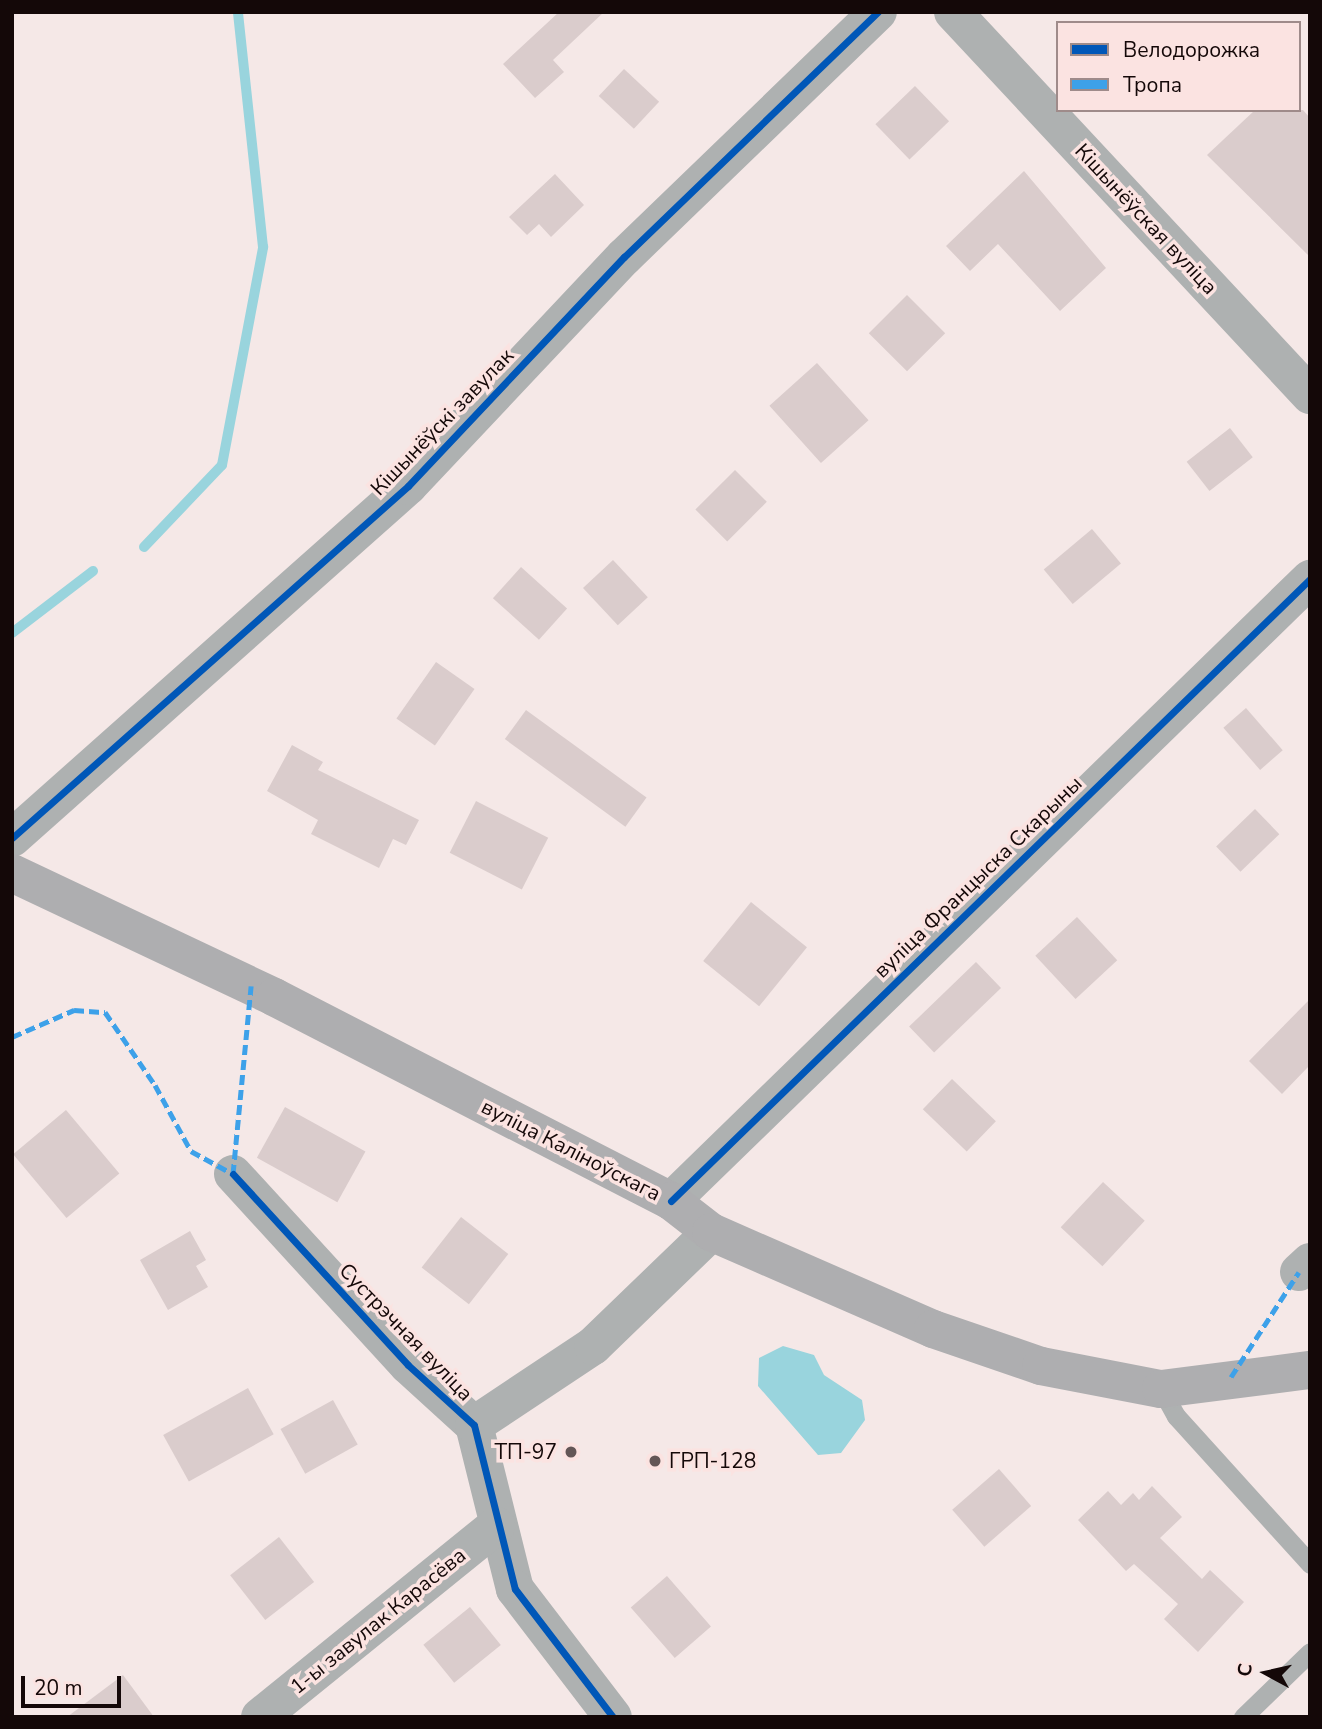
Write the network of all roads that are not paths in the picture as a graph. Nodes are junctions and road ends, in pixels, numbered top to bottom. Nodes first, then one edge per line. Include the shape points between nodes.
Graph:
1 (878, 12) edge
2 (953, 12) edge
3 (1310, 395) edge
4 (1310, 579) edge
5 (12, 838) edge
6 (12, 873) edge
7 (233, 1174) dead end
8 (671, 1201) junction
9 (710, 1231) junction
10 (1310, 1370) edge
11 (1161, 1389) junction
12 (474, 1425) junction
13 (496, 1526) junction
14 (1310, 1564) edge
15 (1310, 1652) edge
16 (260, 1717) edge
17 (613, 1717) edge
18 (1243, 1717) edge

1 - 5 street, Кішынёўскі завулак via 624,257 408,486
2 - 3 street, Кішынёўская вуліца
4 - 8 street, вуліца Францыска Скарыны
6 - 8 main road, вуліца Каліноўскага via 274,997
7 - 12 street, Сустрэчная вуліца via 408,1365
8 - 9 main road, вуліца Каліноўскага
9 - 11 main road, вуліца Каліноўскага via 933,1329 1041,1366
9 - 12 street via 593,1346
10 - 11 main road, вуліца Каліноўскага
11 - 14 lane via 1176,1416
12 - 13 street, Сустрэчная вуліца
13 - 16 street, 1-ы завулак Карасёва
13 - 17 street, Сустрэчная вуліца via 515,1589
15 - 18 lane

